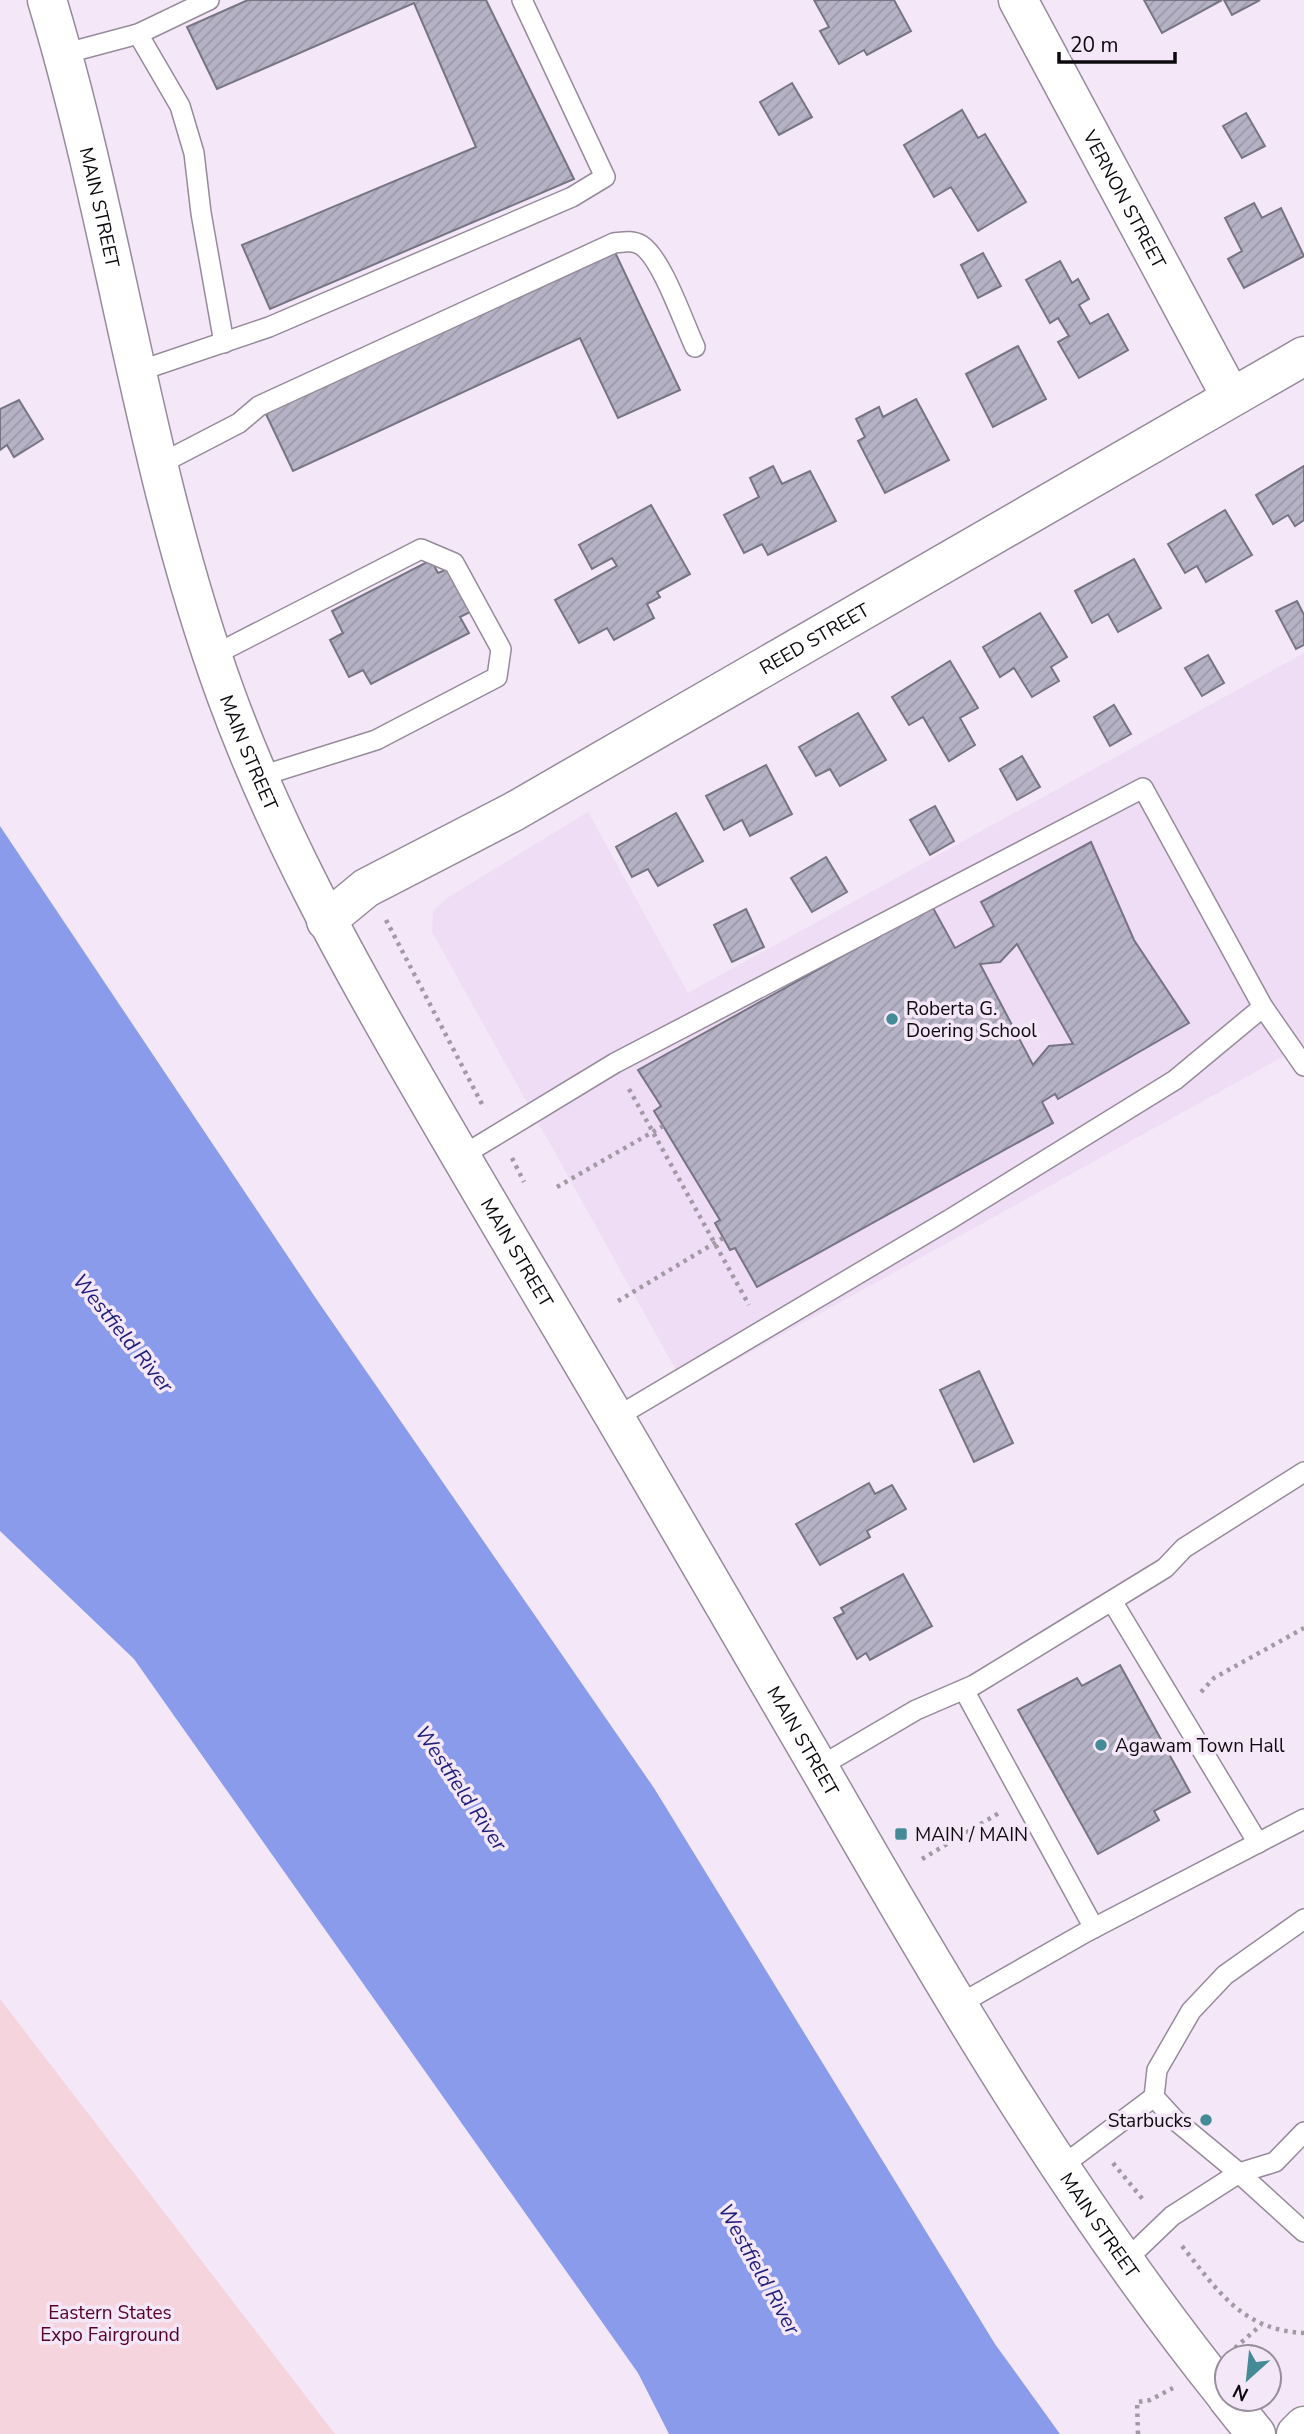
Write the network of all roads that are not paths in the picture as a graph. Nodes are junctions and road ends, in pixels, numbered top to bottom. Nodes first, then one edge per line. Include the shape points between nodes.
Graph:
1 (47, 0) edge
2 (209, 0) edge
3 (522, 0) edge
4 (1018, 0) edge
5 (138, 34) junction
6 (63, 54) junction
7 (224, 343) junction
8 (695, 347) dead end
9 (1304, 356) edge
10 (139, 371) junction
11 (1231, 397) junction
12 (160, 464) junction
13 (212, 656) junction
14 (258, 777) junction
15 (326, 921) junction
16 (1263, 1007) junction
17 (1304, 1066) edge
18 (460, 1157) junction
19 (615, 1418) junction
20 (1304, 1472) edge
21 (1112, 1601) junction
22 (964, 1690) junction
23 (819, 1767) junction
24 (1304, 1819) edge
25 (1258, 1843) junction
26 (1304, 1919) edge
27 (1094, 1928) junction
28 (958, 2005) junction
29 (1154, 2097) junction
30 (1304, 2132) edge
31 (1062, 2166) junction
32 (1239, 2173) junction
33 (1304, 2232) edge
34 (1125, 2261) junction
35 (1213, 2378) edge
36 (1240, 2413) edge
37 (1304, 2426) edge
38 (1256, 2434) edge
39 (1296, 2434) edge

1 - 6 main road, MAIN STREET
2 - 5 lane
3 - 7 lane via 605,177 572,197
4 - 11 main road, VERNON STREET
5 - 6 lane
5 - 7 lane via 180,106 194,153
6 - 10 main road, MAIN STREET
7 - 10 lane
8 - 12 lane via 655,261 632,241 614,243 259,406 239,423
9 - 11 main road, REED STREET
10 - 12 main road, MAIN STREET
11 - 15 main road, REED STREET via 513,812 366,888
12 - 13 main road, MAIN STREET
13 - 14 main road, MAIN STREET
13 - 14 lane via 421,549 454,563 501,649 497,677 461,696 376,740
14 - 15 main road, MAIN STREET
15 - 18 main road, MAIN STREET
16 - 17 lane
16 - 18 lane via 1143,788 607,1068
16 - 19 lane via 1175,1080
18 - 19 main road, MAIN STREET
19 - 23 main road, MAIN STREET
20 - 21 lane via 1184,1548 1165,1568
21 - 22 lane
21 - 25 lane
22 - 23 lane via 916,1710
22 - 27 lane
23 - 28 main road, MAIN STREET
24 - 25 lane
25 - 27 lane
26 - 29 lane via 1225,1975 1191,2011 1157,2070
27 - 28 lane
28 - 31 main road, MAIN STREET
29 - 31 lane
29 - 32 lane
30 - 32 lane via 1275,2162
31 - 34 main road, MAIN STREET
32 - 33 lane
32 - 34 lane via 1163,2224
34 - 35 main road, MAIN STREET
36 - 38 main road, MAIN STREET
37 - 39 main road

